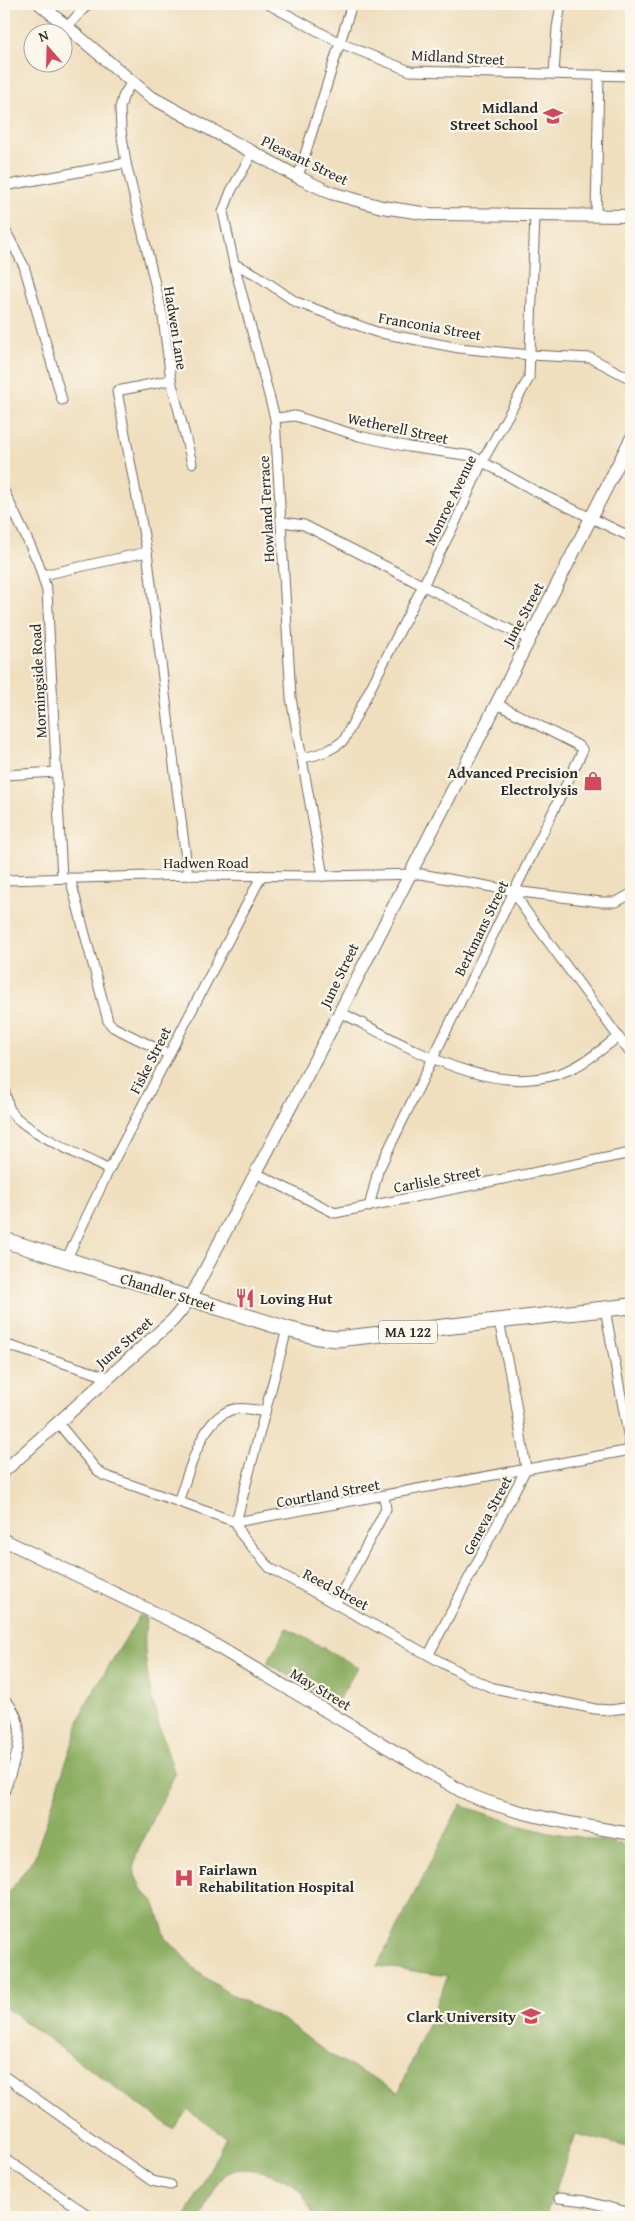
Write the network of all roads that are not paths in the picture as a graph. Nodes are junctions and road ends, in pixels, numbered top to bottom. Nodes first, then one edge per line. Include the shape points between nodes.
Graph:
1 (40, 4) edge
2 (88, 4) edge
3 (268, 4) edge
4 (352, 4) edge
5 (561, 4) edge
6 (62, 22) edge
7 (71, 22) edge
8 (72, 30) edge
9 (340, 43) junction
10 (554, 74) junction
11 (599, 75) junction
12 (631, 76) edge
13 (132, 81) junction
14 (253, 152) junction
15 (126, 163) junction
16 (298, 177) junction
17 (4, 186) edge
18 (535, 214) junction
19 (596, 215) junction
20 (631, 216) edge
21 (4, 228) edge
22 (234, 264) junction
23 (530, 355) junction
24 (631, 379) edge
25 (171, 380) junction
26 (62, 400) dead end
27 (275, 418) junction
28 (631, 439) edge
29 (482, 462) junction
30 (192, 463) dead end
31 (4, 491) edge
32 (592, 517) junction
33 (282, 522) junction
34 (631, 537) edge
35 (147, 552) junction
36 (43, 575) junction
37 (423, 586) junction
38 (528, 639) junction
39 (497, 704) junction
40 (302, 758) junction
41 (57, 772) junction
42 (4, 775) edge
43 (188, 875) junction
44 (262, 875) junction
45 (409, 875) junction
46 (323, 876) junction
47 (66, 878) junction
48 (4, 880) edge
49 (514, 891) junction
50 (631, 894) edge
51 (340, 1012) junction
52 (618, 1037) junction
53 (168, 1054) junction
54 (631, 1054) edge
55 (434, 1059) junction
56 (4, 1088) edge
57 (631, 1153) edge
58 (110, 1170) junction
59 (256, 1173) junction
60 (369, 1207) junction
61 (4, 1240) edge
62 (66, 1260) junction
63 (190, 1299) junction
64 (631, 1306) edge
65 (605, 1309) junction
66 (499, 1321) junction
67 (287, 1328) junction
68 (4, 1344) edge
69 (107, 1377) junction
70 (266, 1412) junction
71 (58, 1423) junction
72 (631, 1450) edge
73 (526, 1469) junction
74 (4, 1471) edge
75 (384, 1496) junction
76 (178, 1501) junction
77 (236, 1522) junction
78 (4, 1540) edge
79 (336, 1603) junction
80 (430, 1654) junction
81 (4, 1699) edge
82 (631, 1707) edge
83 (4, 1792) edge
84 (631, 1834) edge
85 (4, 2076) edge
86 (4, 2158) edge
87 (171, 2185) dead end
88 (559, 2198) dead end
89 (631, 2213) edge
90 (91, 2217) edge

1 - 6 street, Pleasant Street
2 - 7 street
3 - 9 street, Midland Street
4 - 9 street
5 - 10 street
8 - 13 street, Pleasant Street
9 - 10 street, Midland Street via 410,71
9 - 16 street
10 - 11 street, Midland Street
11 - 12 street, Midland Street
11 - 19 street
13 - 14 street, Pleasant Street via 162,103
13 - 15 street, Hadwen Lane via 120,108
14 - 16 street, Pleasant Street
14 - 22 street, Howland Terrace via 230,191 223,212
15 - 17 street
15 - 25 street, Hadwen Lane via 163,316
16 - 18 street, Pleasant Street via 341,196 393,209 429,214
18 - 19 street, Pleasant Street
18 - 23 street, Monroe Avenue
19 - 20 street, Pleasant Street
21 - 26 street via 24,266
22 - 23 street, Franconia Street via 296,302 376,332 460,348
22 - 27 street, Howland Terrace
23 - 24 street, Franconia Street via 591,358
23 - 29 street, Monroe Avenue via 529,378
25 - 30 street
25 - 35 street, Hadwen Lane via 117,391
27 - 29 street, Wetherell Street via 295,416 367,438 472,456
27 - 33 street, Howland Terrace
28 - 32 street, June Street
29 - 32 street, Wetherell Street
29 - 37 street, Monroe Avenue
31 - 36 street, Morningside Road
32 - 34 street, Wetherell Street
32 - 38 street, June Street
33 - 37 street via 304,525
33 - 40 street, Howland Terrace via 291,698
35 - 36 street
35 - 43 street
36 - 41 street, Morningside Road via 47,591
37 - 38 street
37 - 40 street, Monroe Avenue via 344,740 326,752
38 - 39 street, June Street
39 - 45 street, June Street
39 - 49 street, Berkmans Street via 582,749
40 - 46 street, Howland Terrace
41 - 42 street
41 - 47 street, Morningside Road
43 - 44 street, Hadwen Road
43 - 47 street, Hadwen Road
44 - 46 street, Hadwen Road
44 - 53 street, Fiske Street
45 - 46 street, Hadwen Road
45 - 49 street, Hadwen Road via 421,874
45 - 51 street, June Street
47 - 48 street, Hadwen Road
47 - 53 street, Morningside Road via 108,1021
49 - 50 street, Hadwen Road via 610,902
49 - 52 street
49 - 55 street, Berkmans Street
51 - 55 street
51 - 59 street, June Street
52 - 54 street
52 - 55 street via 570,1070 534,1079 491,1077
53 - 58 street, Fiske Street
55 - 60 street, Berkmans Street via 378,1171
56 - 58 street via 10,1110 17,1119
57 - 60 street, Carlisle Street
58 - 62 street, Fiske Street
59 - 60 street, Carlisle Street via 335,1213
59 - 63 street, June Street
61 - 62 main road, Chandler Street / MA 122
62 - 63 main road, Chandler Street / MA 122
63 - 67 main road, Chandler Street / MA 122
63 - 69 street, June Street via 173,1320
64 - 65 main road, Chandler Street / MA 122
65 - 66 main road, Chandler Street / MA 122
65 - 72 street
66 - 67 main road, Chandler Street / MA 122 via 337,1339
66 - 73 street, Geneva Street
67 - 70 street
68 - 69 street
69 - 71 street, June Street
70 - 76 street via 236,1408 224,1412 208,1426
70 - 77 street
71 - 74 street, June Street
71 - 76 street, Courtland Street via 103,1475
72 - 73 street, Courtland Street
73 - 75 street, Courtland Street
73 - 80 street, Geneva Street
75 - 77 street, Courtland Street
75 - 79 street via 386,1509
76 - 77 street, Courtland Street
77 - 79 street, Reed Street via 240,1534 270,1568
78 - 84 street, May Street via 186,1628 442,1782 473,1797 561,1821
79 - 80 street, Reed Street
80 - 82 street, Reed Street via 493,1688 595,1709
81 - 83 street via 14,1709 20,1731
85 - 87 street via 152,2181
86 - 90 street
88 - 89 street

